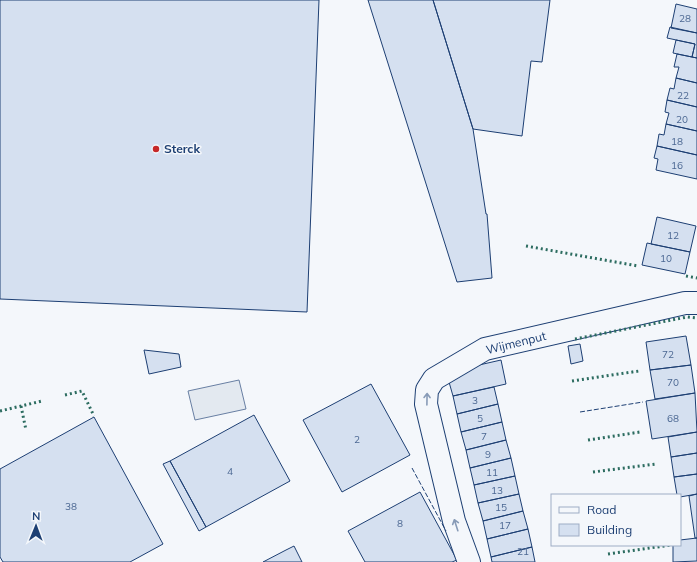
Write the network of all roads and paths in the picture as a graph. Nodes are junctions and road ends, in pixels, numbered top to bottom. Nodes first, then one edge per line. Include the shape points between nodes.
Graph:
1 (697, 304) edge
2 (468, 562) edge

2 -> 1 street, Wijmenput via 454,522 426,404 427,390 434,379 485,349 685,303

